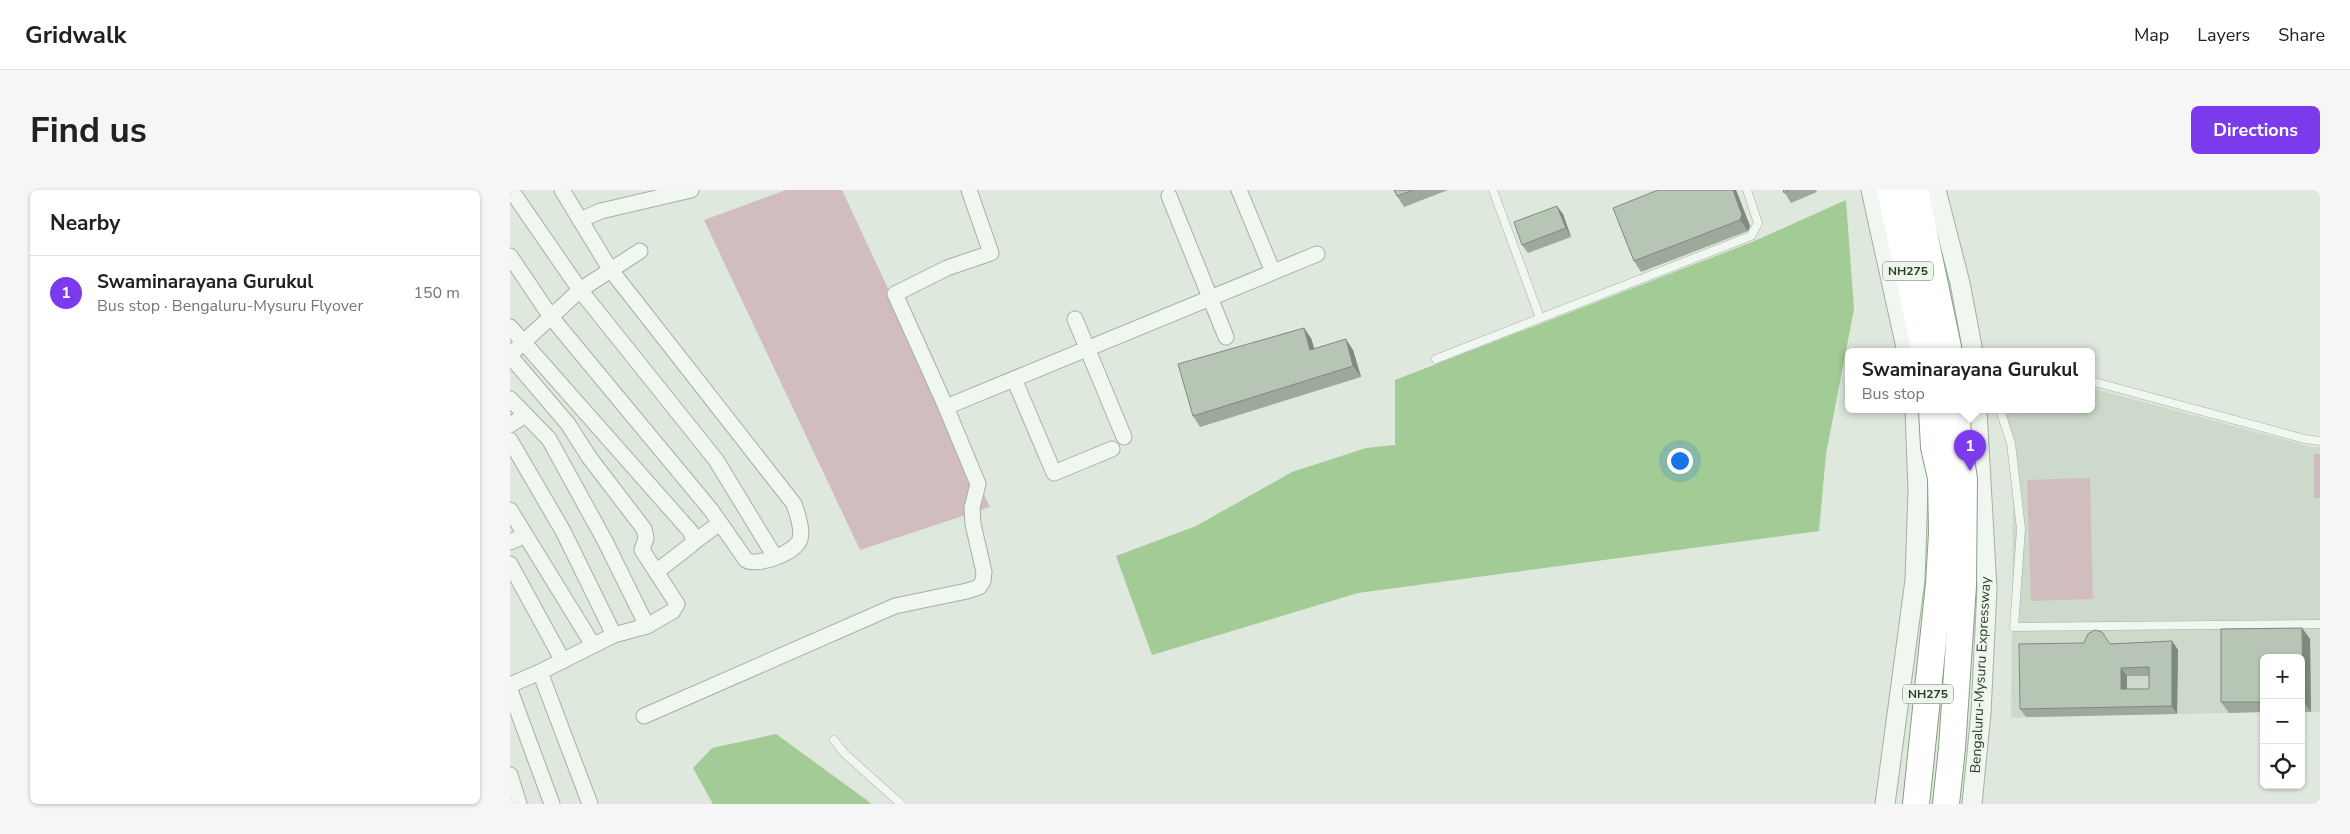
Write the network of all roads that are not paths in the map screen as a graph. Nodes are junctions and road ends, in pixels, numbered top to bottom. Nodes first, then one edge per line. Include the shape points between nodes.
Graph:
1 (511, 190) edge
2 (562, 190) edge
3 (691, 190) edge
4 (969, 190) edge
5 (1238, 190) edge
6 (1493, 190) edge
7 (1747, 190) edge
8 (1871, 190) edge
9 (1890, 190) edge
10 (1915, 190) edge
11 (1936, 190) edge
12 (1169, 196) dead end
13 (580, 220) junction
14 (640, 251) dead end
15 (1317, 254) dead end
16 (510, 256) edge
17 (610, 269) junction
18 (1273, 272) junction
19 (580, 290) junction
20 (1210, 298) junction
21 (550, 317) junction
22 (1540, 318) junction
23 (1075, 319) dead end
24 (510, 327) edge
25 (1226, 337) dead end
26 (523, 343) junction
27 (1088, 348) junction
28 (1906, 348) edge
29 (1924, 348) edge
30 (1949, 348) edge
31 (1972, 348) edge
32 (510, 355) edge
33 (1436, 359) dead end
34 (1014, 379) junction
35 (2095, 382) edge
36 (510, 399) edge
37 (946, 407) junction
38 (1915, 413) edge
39 (1932, 413) edge
40 (1956, 413) edge
41 (1977, 413) edge
42 (2001, 413) edge
43 (526, 415) junction
44 (510, 425) edge
45 (1124, 437) dead end
46 (510, 440) edge
47 (2320, 440) edge
48 (1112, 449) dead end
49 (510, 510) edge
50 (1983, 515) junction
51 (720, 523) junction
52 (1917, 523) junction
53 (524, 536) junction
54 (510, 542) edge
55 (694, 542) junction
56 (775, 557) junction
57 (510, 564) edge
58 (656, 572) junction
59 (1951, 584) junction
60 (2320, 624) edge
61 (647, 626) junction
62 (614, 636) junction
63 (593, 645) junction
64 (563, 661) junction
65 (540, 672) junction
66 (510, 685) edge
67 (510, 690) edge
68 (644, 716) dead end
69 (834, 740) dead end
70 (510, 775) edge
71 (519, 804) edge
72 (552, 804) edge
73 (590, 804) edge
74 (901, 804) edge
75 (1885, 804) edge
76 (1916, 804) edge
77 (1946, 804) edge
78 (1972, 804) edge

1 - 19 street
2 - 13 street
3 - 13 street via 600,211
4 - 37 street via 990,253 947,268 895,294
5 - 18 street
6 - 22 lane
7 - 22 lane via 1758,223 1751,236
8 - 28 street, NH275
9 - 29 highway, NH275
10 - 30 highway, NH275
11 - 31 street via 1960,283
12 - 20 street
13 - 17 street
14 - 17 street
15 - 18 street
16 - 21 street
17 - 19 street
17 - 56 street via 794,504 800,539 793,550
18 - 20 street
19 - 21 street
19 - 56 street via 716,460
20 - 25 street
20 - 27 street
21 - 26 street
21 - 51 street
22 - 33 lane
23 - 27 street
24 - 26 street
26 - 32 street
26 - 55 street via 691,532
27 - 34 street
27 - 45 street
32 - 58 street via 568,424 588,457 644,529 646,538 642,550
34 - 37 street
34 - 48 street via 1054,473
35 - 47 lane via 2305,439
36 - 43 street
37 - 68 street via 978,484 972,508 984,572 979,587 895,606
38 - 52 street, NH275
39 - 59 highway, NH275, bridge via 1941,487 1942,533
40 - 59 highway, NH275, bridge via 1964,479
41 - 50 street, Bengaluru-Mysuru Expressway
42 - 60 lane via 2011,443 2021,529 2014,627
43 - 44 street
43 - 61 street via 549,439
46 - 62 street via 563,531
49 - 53 street
50 - 52 street
50 - 78 street, Bengaluru-Mysuru Expressway via 1987,589 1981,713
51 - 55 street
51 - 56 street via 750,562
52 - 75 street, NH275 via 1915,580
53 - 54 street
53 - 63 street
55 - 58 street
57 - 64 street
58 - 61 street via 677,604 673,611
59 - 76 highway, NH275
59 - 77 highway, Bengaluru-Mysuru Expressway / NH275 via 1952,748
61 - 62 street
62 - 63 street
63 - 64 street
64 - 65 street
65 - 66 street
65 - 73 street
67 - 72 street
69 - 74 lane
70 - 71 street

